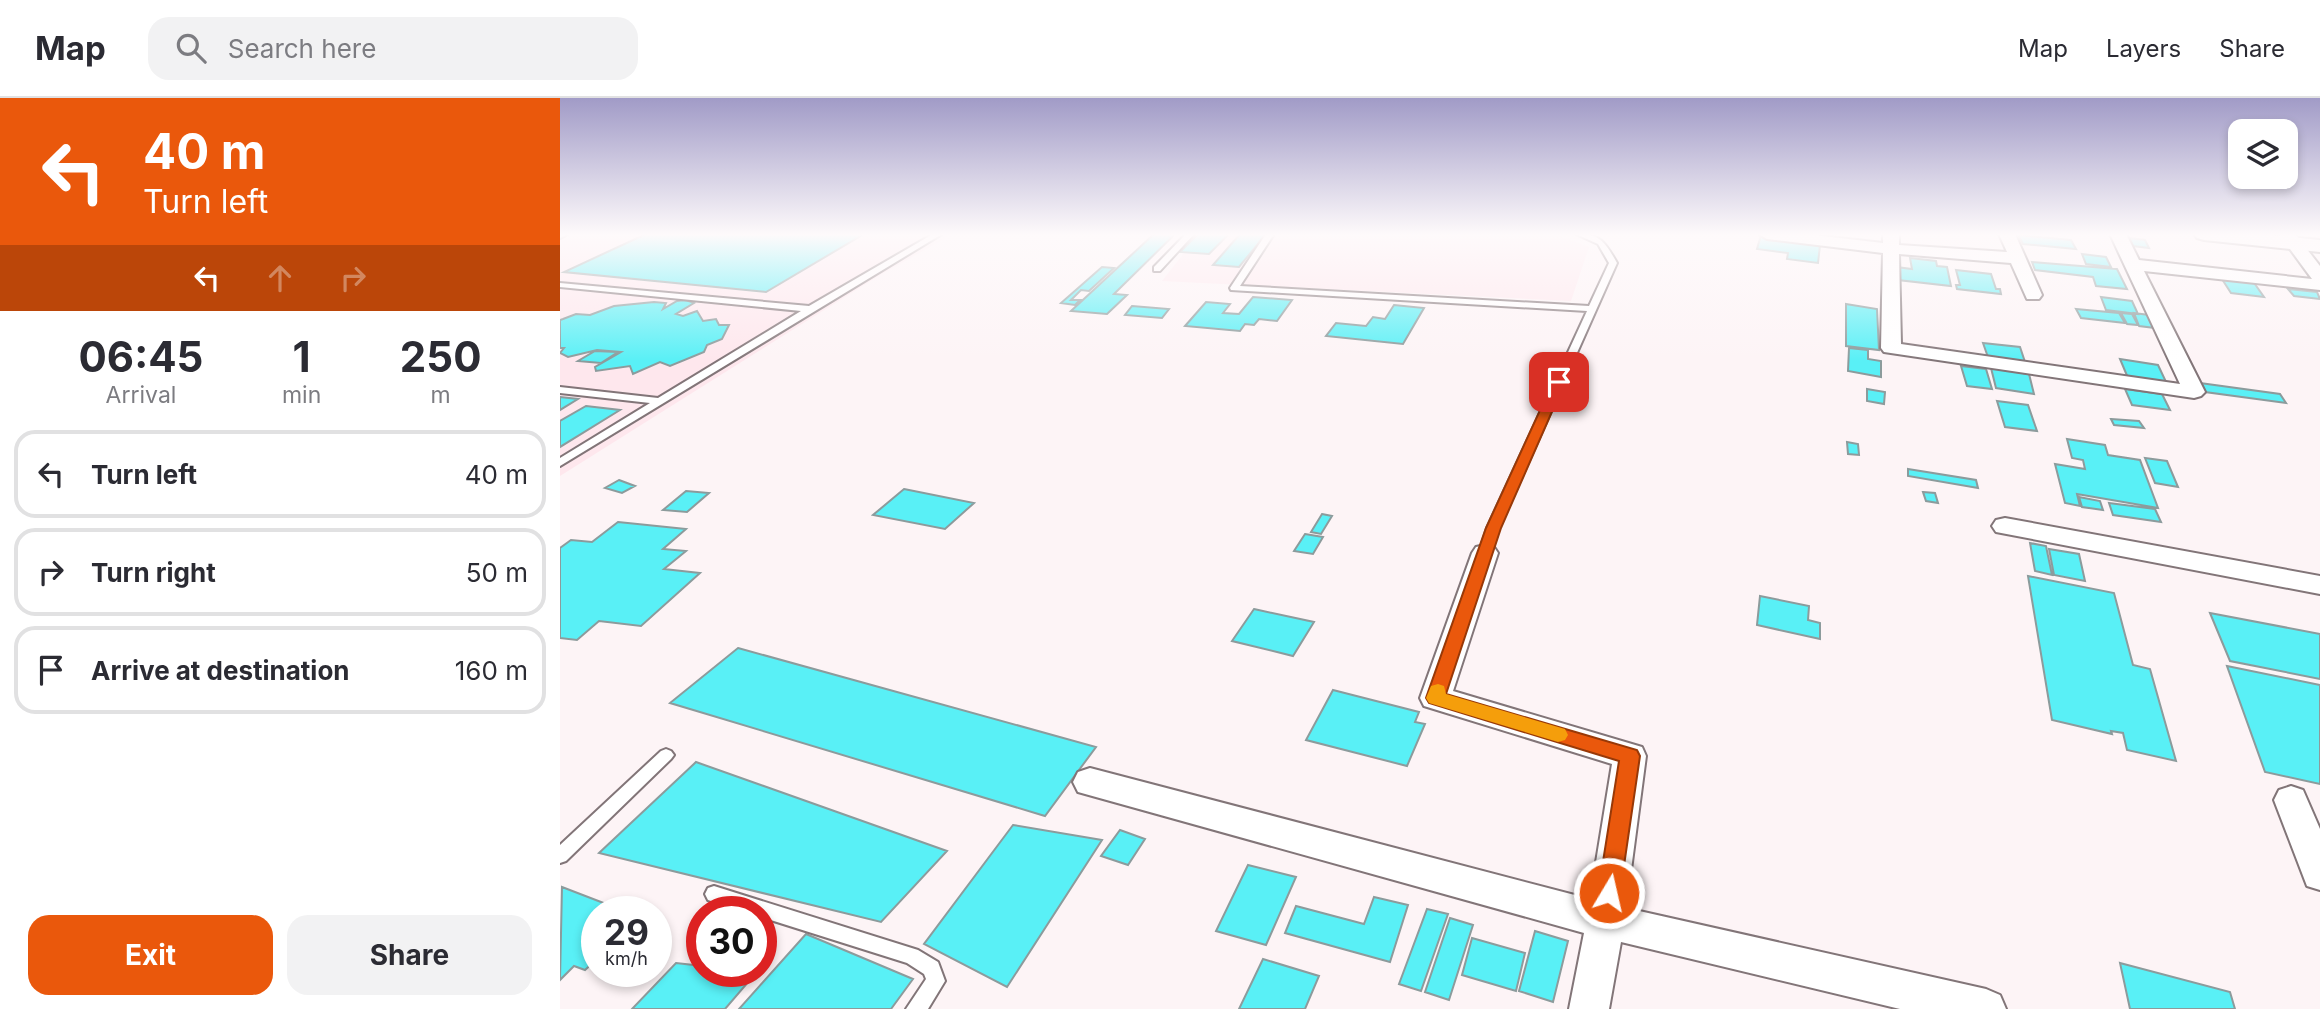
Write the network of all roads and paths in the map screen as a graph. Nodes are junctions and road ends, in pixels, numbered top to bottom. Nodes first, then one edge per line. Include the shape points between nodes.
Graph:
1 (865, 277) edge
2 (1242, 277) edge
3 (1607, 277) edge
4 (1892, 277) edge
5 (2024, 277) edge
6 (2140, 277) edge
7 (2241, 277) edge
8 (560, 285) edge
9 (2320, 285) edge
10 (2033, 295) dead end
11 (810, 309) junction
12 (1592, 309) junction
13 (560, 390) edge
14 (658, 401) junction
15 (560, 463) edge
16 (2005, 526) dead end
17 (1485, 553) joint
18 (2320, 585) edge
19 (666, 755) dead end
20 (1090, 782) dead end
21 (2291, 800) dead end
22 (560, 856) edge
23 (2320, 874) edge
24 (714, 894) dead end
25 (1605, 921) junction
26 (916, 1009) edge
27 (1589, 1009) edge
28 (1986, 1009) edge

1 - 11 lane
2 - 12 lane via 1234,288
3 - 12 lane
4 - 6 street via 1891,348 2194,392
5 - 10 street
7 - 9 street
8 - 11 lane
11 - 14 lane
12 - 17 lane
13 - 14 lane
14 - 15 lane
16 - 18 street
17 - 25 street via 1435,698 1630,756
19 - 22 lane
20 - 25 street
21 - 23 street
24 - 26 lane via 912,956 930,968 936,981
25 - 27 street
25 - 28 street

